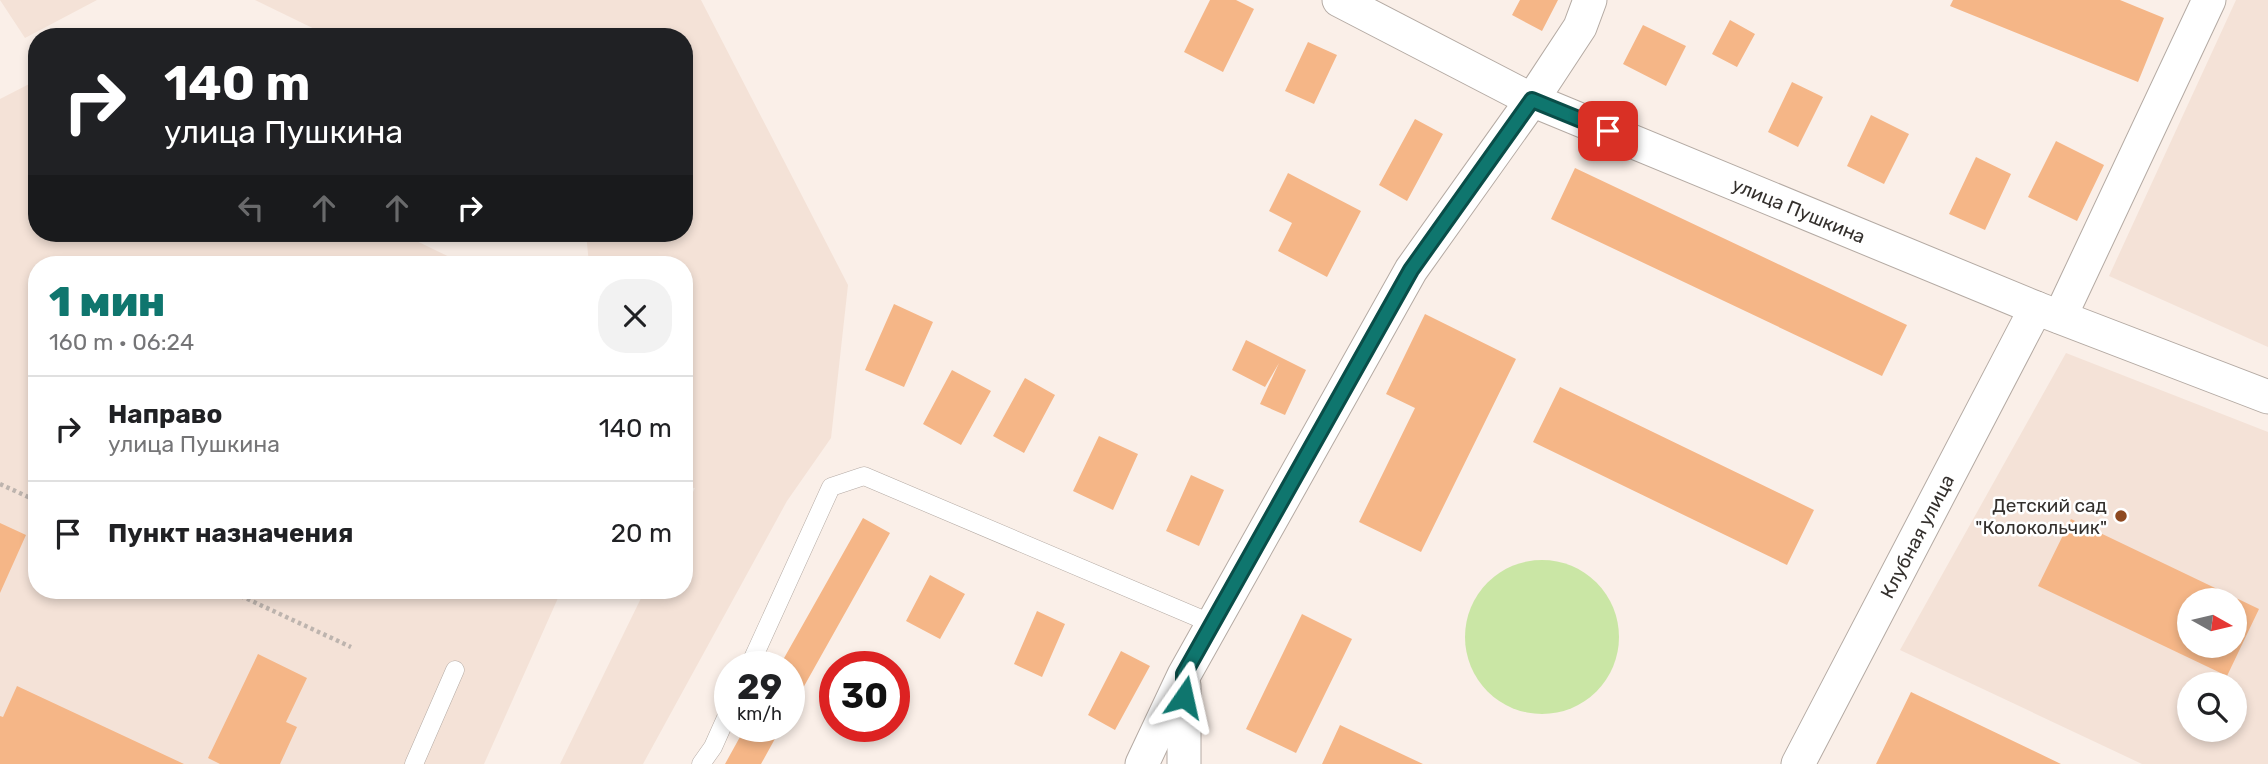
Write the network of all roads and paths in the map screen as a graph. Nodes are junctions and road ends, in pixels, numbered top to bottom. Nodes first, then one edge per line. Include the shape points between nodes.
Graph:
1 (1339, 0) edge
2 (1590, 0) edge
3 (2198, 3) edge
4 (1532, 100) junction
5 (2048, 312) junction
6 (2268, 397) edge
7 (0, 484) edge
8 (28, 497) edge
9 (247, 599) edge
10 (1213, 624) junction
11 (351, 647) dead end
12 (756, 651) edge
13 (455, 670) dead end
14 (1184, 674) junction
15 (715, 742) edge
16 (414, 764) edge
17 (701, 764) edge
18 (1142, 764) edge
19 (1184, 764) edge
20 (1798, 764) edge

1 - 4 street, улица Пушкина
2 - 4 street via 1580,27
3 - 5 street, Клубная улица
4 - 5 street, улица Пушкина
4 - 10 street via 1411,270
5 - 6 street, улица Пушкина
5 - 20 street, Клубная улица
7 - 8 path
9 - 11 path
10 - 12 lane via 864,477 831,487
10 - 14 street
13 - 16 lane
14 - 18 street
14 - 19 street
15 - 17 lane

